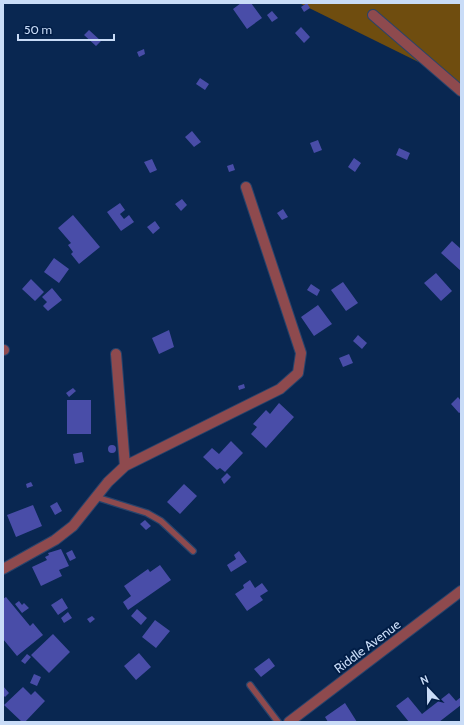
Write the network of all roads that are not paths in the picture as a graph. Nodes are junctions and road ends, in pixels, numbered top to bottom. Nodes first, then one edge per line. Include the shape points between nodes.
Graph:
1 (373, 15) dead end
2 (461, 91) edge
3 (246, 187) dead end
4 (116, 354) dead end
5 (125, 466) junction
6 (96, 497) junction
7 (193, 551) dead end
8 (3, 569) edge
9 (461, 591) edge
10 (250, 685) dead end
11 (278, 722) edge
12 (289, 722) edge

1 - 2 street
3 - 5 street via 301,353 298,372 280,389
4 - 5 street
5 - 6 street
6 - 7 lane via 147,512 161,521
6 - 8 street via 73,526 55,540
9 - 12 street, Riddle Avenue
10 - 11 lane

